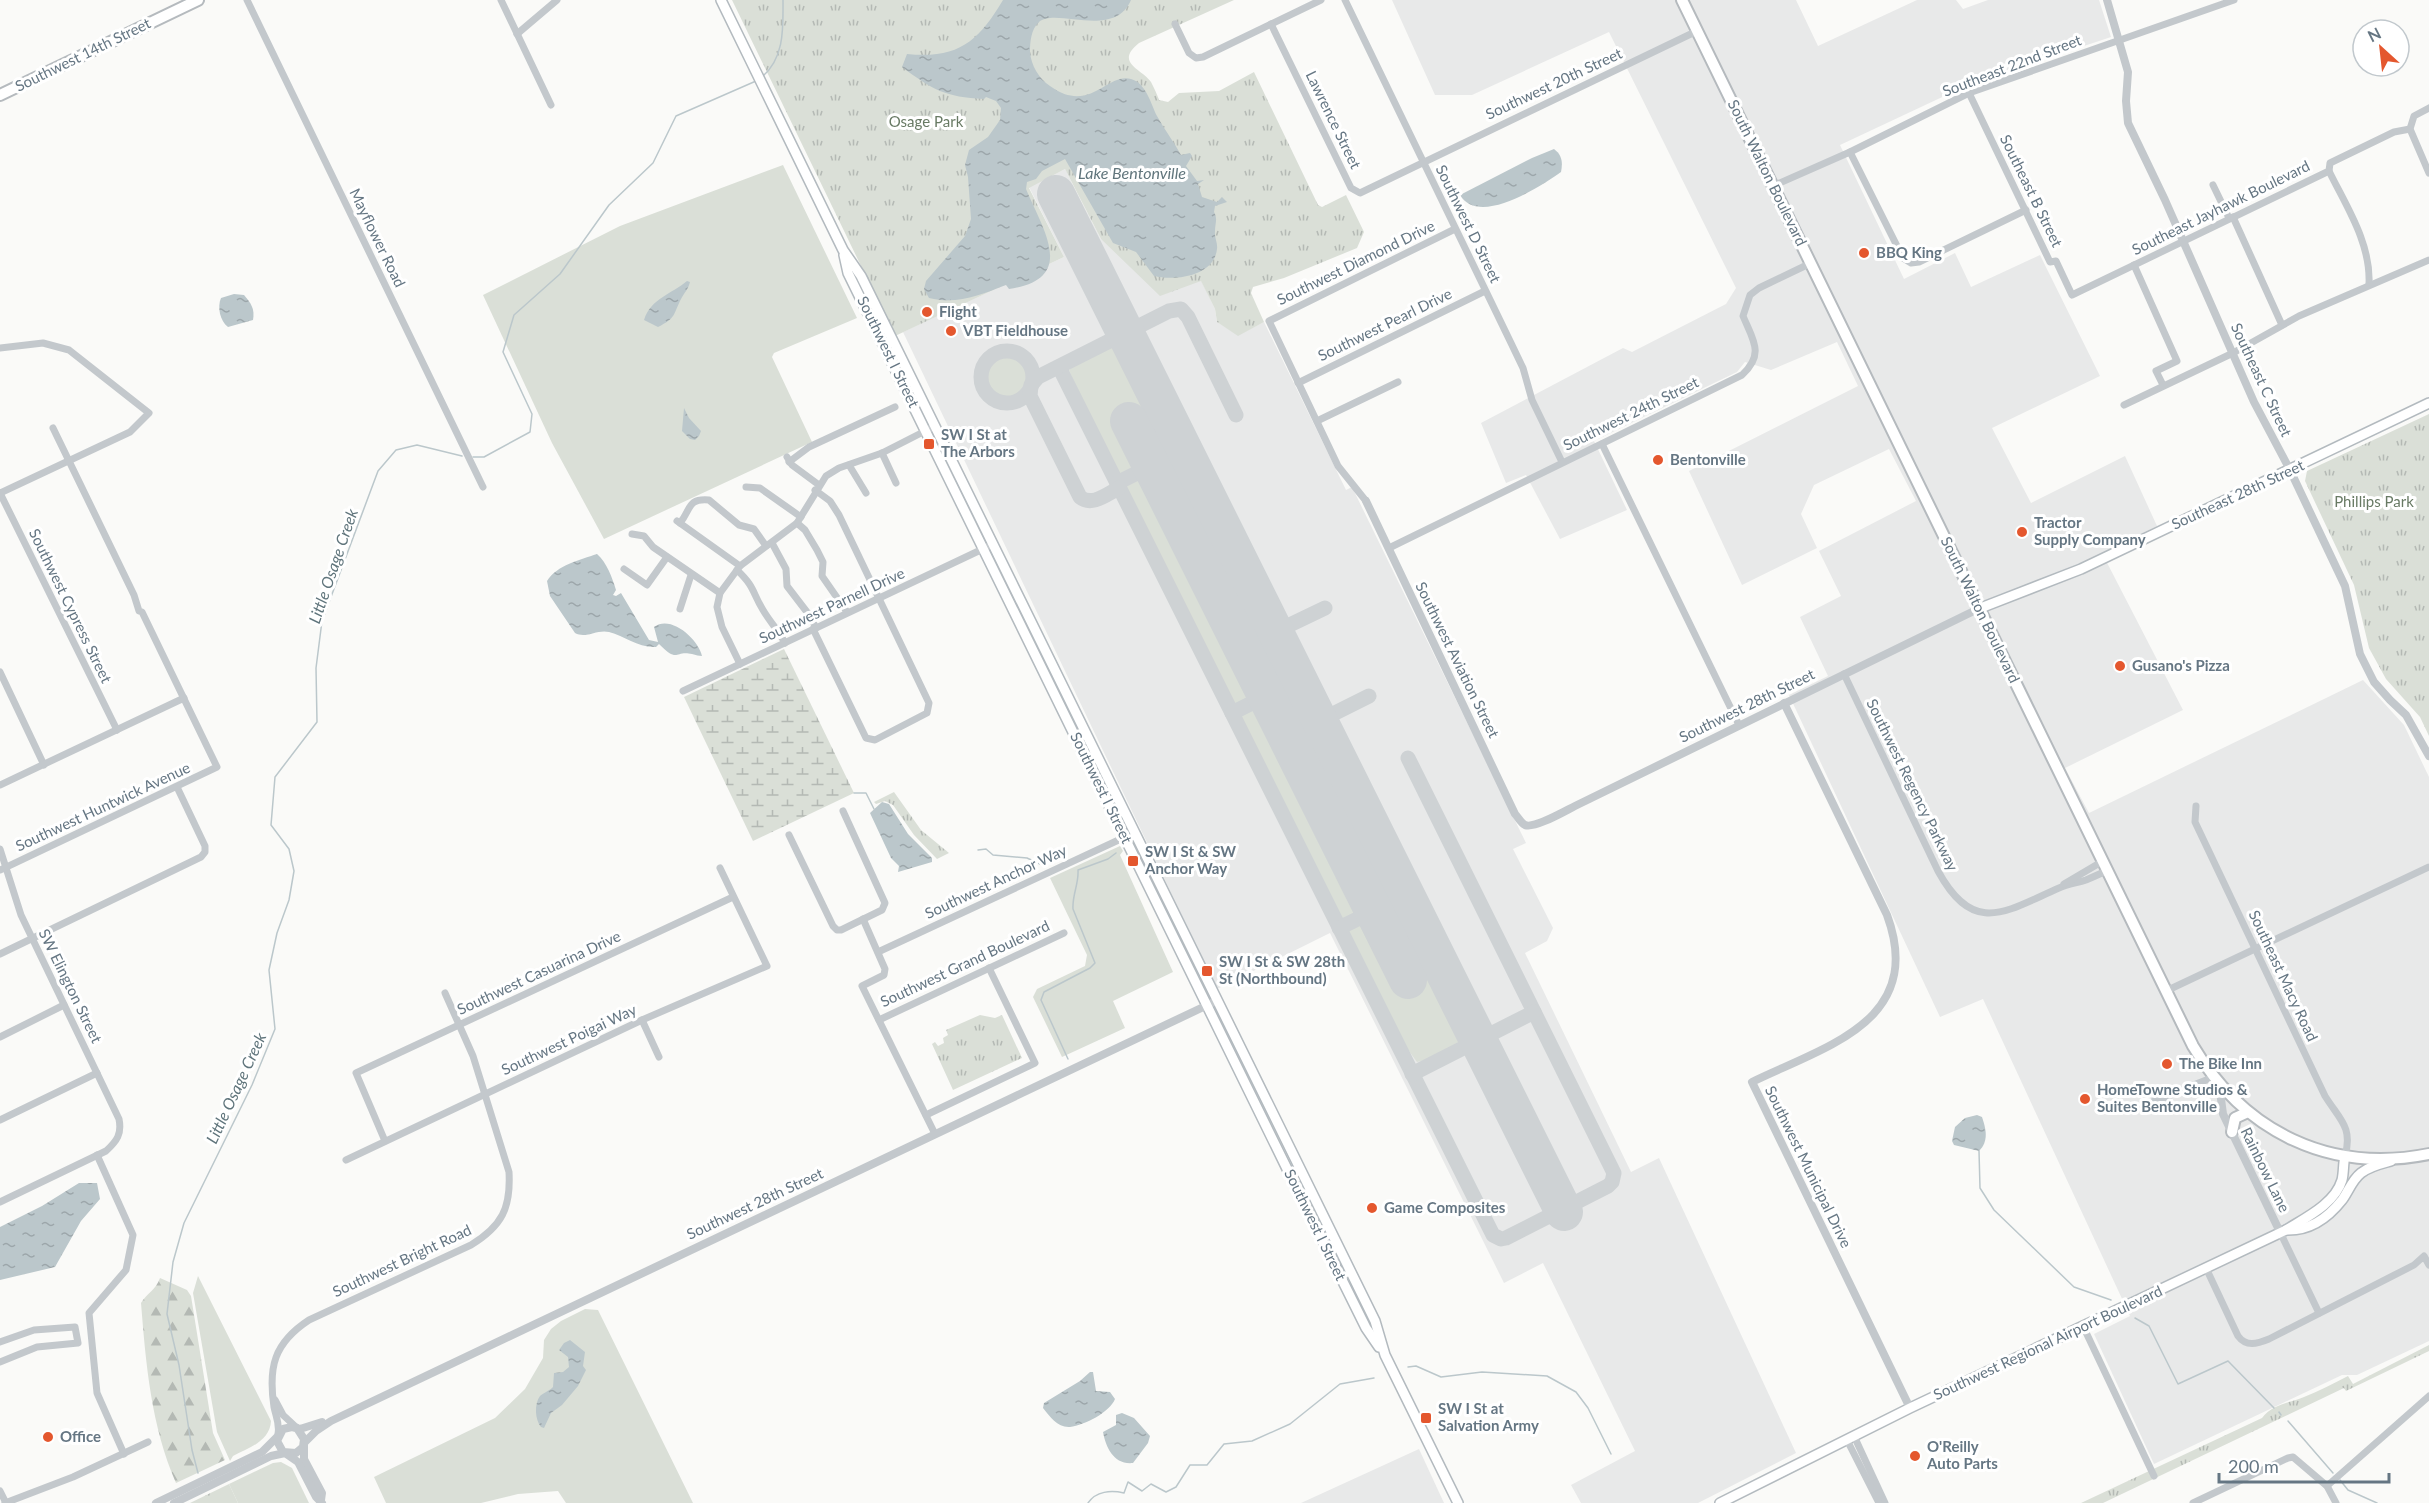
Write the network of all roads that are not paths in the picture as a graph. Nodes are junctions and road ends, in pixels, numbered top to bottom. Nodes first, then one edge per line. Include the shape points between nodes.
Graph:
1 (198, 0) edge
2 (247, 0) edge
3 (501, 0) edge
4 (557, 0) edge
5 (721, 0) edge
6 (1321, 0) edge
7 (1345, 0) edge
8 (1682, 0) edge
9 (2107, 0) edge
10 (2234, 0) edge
11 (1175, 24) dead end
12 (1271, 24) junction
13 (1697, 31) junction
14 (517, 34) junction
15 (2120, 40) junction
16 (1969, 93) junction
17 (0, 95) edge
18 (551, 105) dead end
19 (2429, 108) edge
20 (2410, 125) junction
21 (1850, 152) junction
22 (1422, 161) junction
23 (2328, 171) junction
24 (2429, 173) edge
25 (2213, 185) dead end
26 (1773, 186) junction
27 (2026, 210) junction
28 (2231, 218) junction
29 (1455, 229) junction
30 (2184, 241) junction
31 (2429, 260) edge
32 (1810, 263) junction
33 (2134, 265) junction
34 (2369, 285) junction
35 (1485, 291) junction
36 (2072, 295) joint
37 (2282, 325) junction
38 (0, 348) edge
39 (2233, 353) junction
40 (1398, 382) dead end
41 (1298, 383) junction
42 (2163, 386) junction
43 (2429, 404) edge
44 (2124, 405) dead end
45 (895, 407) dead end
46 (1317, 421) junction
47 (53, 428) dead end
48 (931, 428) junction
49 (1602, 444) junction
50 (882, 453) junction
51 (69, 460) junction
52 (1562, 462) junction
53 (849, 465) junction
54 (2290, 470) junction
55 (896, 483) dead end
56 (483, 487) dead end
57 (746, 487) dead end
58 (817, 488) junction
59 (0, 493) edge
60 (866, 493) dead end
61 (1366, 501) joint
62 (799, 520) junction
63 (632, 534) dead end
64 (769, 544) junction
65 (989, 546) junction
66 (1389, 548) junction
67 (667, 557) junction
68 (738, 568) junction
69 (624, 569) dead end
70 (691, 575) junction
71 (720, 593) junction
72 (879, 598) junction
73 (680, 609) dead end
74 (1978, 609) junction
75 (847, 612) junction
76 (814, 628) junction
77 (785, 643) junction
78 (740, 664) junction
79 (0, 672) edge
80 (1844, 674) junction
81 (682, 691) dead end
82 (184, 698) junction
83 (1784, 702) junction
84 (1738, 725) junction
85 (117, 730) junction
86 (2429, 756) edge
87 (44, 765) junction
88 (0, 785) edge
89 (177, 787) junction
90 (2196, 806) dead end
91 (843, 811) dead end
92 (1528, 826) joint
93 (789, 835) dead end
94 (1125, 837) junction
95 (0, 849) edge
96 (2105, 866) junction
97 (2429, 867) edge
98 (720, 868) dead end
99 (3, 869) edge
100 (734, 897) junction
101 (863, 920) junction
102 (1064, 933) dead end
103 (32, 938) junction
104 (2256, 949) junction
105 (878, 952) junction
106 (0, 954) edge
107 (989, 968) junction
108 (2166, 991) junction
109 (445, 993) dead end
110 (1212, 1003) junction
111 (64, 1005) junction
112 (642, 1020) junction
113 (879, 1020) junction
114 (460, 1025) junction
115 (0, 1037) edge
116 (659, 1057) dead end
117 (97, 1073) junction
118 (2217, 1081) junction
119 (486, 1094) junction
120 (2133, 1111) dead end
121 (2248, 1112) junction
122 (926, 1115) junction
123 (0, 1120) edge
124 (2232, 1132) junction
125 (935, 1134) junction
126 (385, 1142) junction
127 (2429, 1154) edge
128 (97, 1155) junction
129 (2344, 1156) junction
130 (2402, 1158) junction
131 (346, 1160) dead end
132 (0, 1202) edge
133 (2283, 1231) junction
134 (2429, 1265) edge
135 (2206, 1269) junction
136 (2319, 1313) junction
137 (2083, 1326) junction
138 (90, 1334) junction
139 (77, 1335) junction
140 (0, 1342) edge
141 (0, 1362) edge
142 (2429, 1395) edge
143 (275, 1400) junction
144 (1910, 1408) junction
145 (331, 1421) junction
146 (297, 1428) junction
147 (278, 1436) junction
148 (1850, 1438) junction
149 (148, 1442) dead end
150 (304, 1443) junction
151 (285, 1453) junction
152 (124, 1454) junction
153 (2154, 1476) dead end
154 (2327, 1486) junction
155 (0, 1491) edge
156 (322, 1502) edge
157 (6, 1503) edge
158 (156, 1503) edge
159 (174, 1503) edge
160 (1458, 1503) edge
161 (1720, 1503) edge
162 (1879, 1503) edge
163 (1885, 1503) edge
164 (2193, 1503) edge
165 (2336, 1503) edge

1 - 17 main road, Southwest 14th Street
2 - 56 street, Mayflower Road
3 - 14 street
4 - 14 street
5 - 48 main road, Southwest I Street via 843,250 848,273
6 - 12 street
7 - 22 street, Southwest D Street
8 - 13 main road, South Walton Boulevard
9 - 15 street, Southeast C Street
10 - 15 street, Southeast 22nd Street
11 - 12 street via 1189,53 1196,58
12 - 22 street, Lawrence Street via 1351,188 1360,193
13 - 22 street, Southwest 20th Street
13 - 26 main road, South Walton Boulevard
14 - 18 street
15 - 16 street, Southeast 22nd Street
15 - 30 street, Southeast C Street via 2128,72 2128,123
16 - 21 street, Southeast 22nd Street
16 - 27 street, Southeast B Street
19 - 20 street, Southeast Jayhawk Boulevard via 2414,116
20 - 23 street, Southeast Jayhawk Boulevard via 2330,163
20 - 24 street
21 - 26 street, Southeast 22nd Street
21 - 27 street via 1903,258 1911,263
22 - 29 street, Southwest D Street
23 - 28 street, Southeast Jayhawk Boulevard
23 - 34 street via 2363,242
25 - 28 street
26 - 32 main road, South Walton Boulevard
27 - 36 street, Southeast B Street via 2050,262 2056,261
28 - 30 street, Southeast Jayhawk Boulevard
28 - 37 street
29 - 35 street, Southwest D Street
29 - 41 street, Southwest Diamond Drive via 1269,321
30 - 33 street, Southeast Jayhawk Boulevard
30 - 39 street, Southeast C Street
31 - 34 street
32 - 49 street, Southwest 24th Street via 1750,295 1743,316 1755,343 1756,357 1751,368
32 - 74 main road, South Walton Boulevard
33 - 36 street, Southeast Jayhawk Boulevard
33 - 42 street via 2177,361 2156,371
34 - 37 street
35 - 41 street, Southwest Pearl Drive
35 - 52 street, Southwest D Street via 1523,368 1532,400
37 - 39 street
38 - 51 street via 43,342 69,350 149,413 130,432
39 - 42 street
39 - 54 street, Southeast C Street
40 - 46 street
41 - 46 street
42 - 44 street
43 - 54 main road, Southeast 28th Street
45 - 58 street via 788,459
46 - 61 street via 1338,466
47 - 51 street
48 - 50 street
48 - 65 main road, Southwest I Street
49 - 52 street, Southwest 24th Street
49 - 84 street
50 - 53 street
50 - 55 street
51 - 59 street
51 - 82 street
52 - 66 street, Southwest 24th Street
53 - 58 street via 826,476
53 - 60 street
54 - 74 main road, Southeast 28th Street via 2081,569
54 - 86 street, Southeast C Street via 2345,586 2360,654 2374,681 2406,715
57 - 62 street via 760,488
58 - 62 street
58 - 72 street via 834,507
59 - 85 street, Southwest Cypress Street
61 - 66 street, Southwest Aviation Street
62 - 64 street
62 - 75 street via 823,562 822,576
63 - 67 street via 644,536
64 - 68 street
64 - 68 street via 754,529 739,525 709,500 691,504 678,522
64 - 76 street via 786,569 788,588 810,616
65 - 72 street, Southwest Parnell Drive
65 - 94 main road, Southwest I Street
65 - 110 main road, Southwest I Street
66 - 92 street, Southwest Aviation Street via 1515,814
67 - 69 street via 647,585
67 - 70 street
68 - 71 street
68 - 77 street
70 - 71 street
70 - 73 street
71 - 78 street via 720,619
72 - 75 street, Southwest Parnell Drive
72 - 76 street via 929,708 924,716 875,740 866,738 862,732
74 - 80 street, Southwest 28th Street
74 - 96 main road, South Walton Boulevard
75 - 76 street, Southwest Parnell Drive
76 - 77 street, Southwest Parnell Drive
77 - 78 street, Southwest Parnell Drive
78 - 81 street, Southwest Parnell Drive
79 - 87 street
80 - 83 street, Southwest 28th Street
80 - 96 street, Southwest Regency Parkway via 1934,863 1956,898 1974,910 1999,913 2062,886 2081,873
82 - 85 street
82 - 89 street, Southwest Huntwick Avenue via 217,767
83 - 84 street, Southwest 28th Street
83 - 144 street, Southwest Municipal Drive via 1887,915 1897,961 1883,1002 1859,1028 1752,1082
84 - 92 street, Southwest 28th Street
85 - 87 street
87 - 88 street
89 - 99 street, Southwest Huntwick Avenue
89 - 103 street via 205,846 201,857
90 - 104 street, Southeast Macy Road via 2195,822
91 - 101 street via 885,900 885,908
93 - 101 street via 833,926 841,930
94 - 105 street, Southwest Anchor Way
94 - 110 main road, Southwest I Street
95 - 99 street, SW Elington Street
96 - 108 main road, South Walton Boulevard
97 - 104 street
98 - 100 street
99 - 103 street, SW Elington Street
100 - 112 street, Southwest Poigai Way via 766,966
100 - 114 street, Southwest Casuarina Drive
101 - 105 street
102 - 107 street, Southwest Grand Boulevard
103 - 106 street
103 - 111 street, SW Elington Street
104 - 108 street
104 - 129 street, Southeast Macy Road via 2325,1096 2348,1131
105 - 113 street via 884,975 862,986
107 - 113 street, Southwest Grand Boulevard
107 - 122 street via 1035,1063
108 - 118 main road, South Walton Boulevard via 2193,1046
109 - 114 street, Southwest Bright Road
110 - 125 street, Southwest 28th Street
110 - 160 main road, Southwest I Street via 1375,1321 1385,1355
111 - 115 street
111 - 117 street, SW Elington Street
112 - 116 street
112 - 119 street, Southwest Poigai Way
113 - 122 street
114 - 119 street, Southwest Bright Road
114 - 126 street, Southwest Casuarina Drive via 356,1073
117 - 123 street
117 - 128 street, SW Elington Street via 119,1119 120,1133 115,1143
118 - 120 street
118 - 121 main road, South Walton Boulevard
118 - 124 street, Rainbow Lane via 2223,1114
119 - 126 street, Southwest Poigai Way
119 - 143 street, Southwest Bright Road via 509,1172 510,1191 498,1224 471,1245 293,1330 272,1364
121 - 124 main road via 2235,1118
121 - 129 main road, South Walton Boulevard via 2295,1141
122 - 125 street
124 - 133 street, Rainbow Lane
125 - 145 street, Southwest 28th Street
126 - 131 street, Southwest Poigai Way
127 - 130 main road, South Walton Boulevard
128 - 132 street
128 - 138 street via 133,1235 126,1270 88,1313
129 - 130 main road, South Walton Boulevard
129 - 133 main road, Southwest Regional Airport Boulevard via 2341,1182 2332,1196 2318,1210
130 - 133 main road via 2359,1174 2325,1218 2302,1230
133 - 135 main road, Southwest Regional Airport Boulevard
133 - 136 street
134 - 136 street via 2424,1256
135 - 136 street via 2238,1336 2247,1343 2269,1339
135 - 137 main road, Southwest Regional Airport Boulevard
137 - 144 main road, Southwest Regional Airport Boulevard
137 - 153 street
138 - 139 street
138 - 152 street via 97,1393
139 - 140 street via 75,1327 33,1330
139 - 141 street via 78,1343 37,1347
142 - 154 street
143 - 146 street, Southwest Bright Road
143 - 147 street, Southwest Bright Road
144 - 148 main road, Southwest Regional Airport Boulevard
145 - 146 street, Southwest 28th Street
145 - 150 street, Southwest 28th Street
146 - 147 street via 284,1429
146 - 150 street
147 - 151 street via 278,1445
147 - 158 street via 262,1452
148 - 161 main road, Southwest Regional Airport Boulevard
148 - 162 street
148 - 163 street
149 - 152 street
150 - 151 street via 296,1453
150 - 156 street via 304,1459 322,1493
151 - 156 street via 298,1462
151 - 159 street via 271,1456
152 - 157 street
154 - 164 street via 2297,1459 2288,1458
154 - 165 street
155 - 157 street

